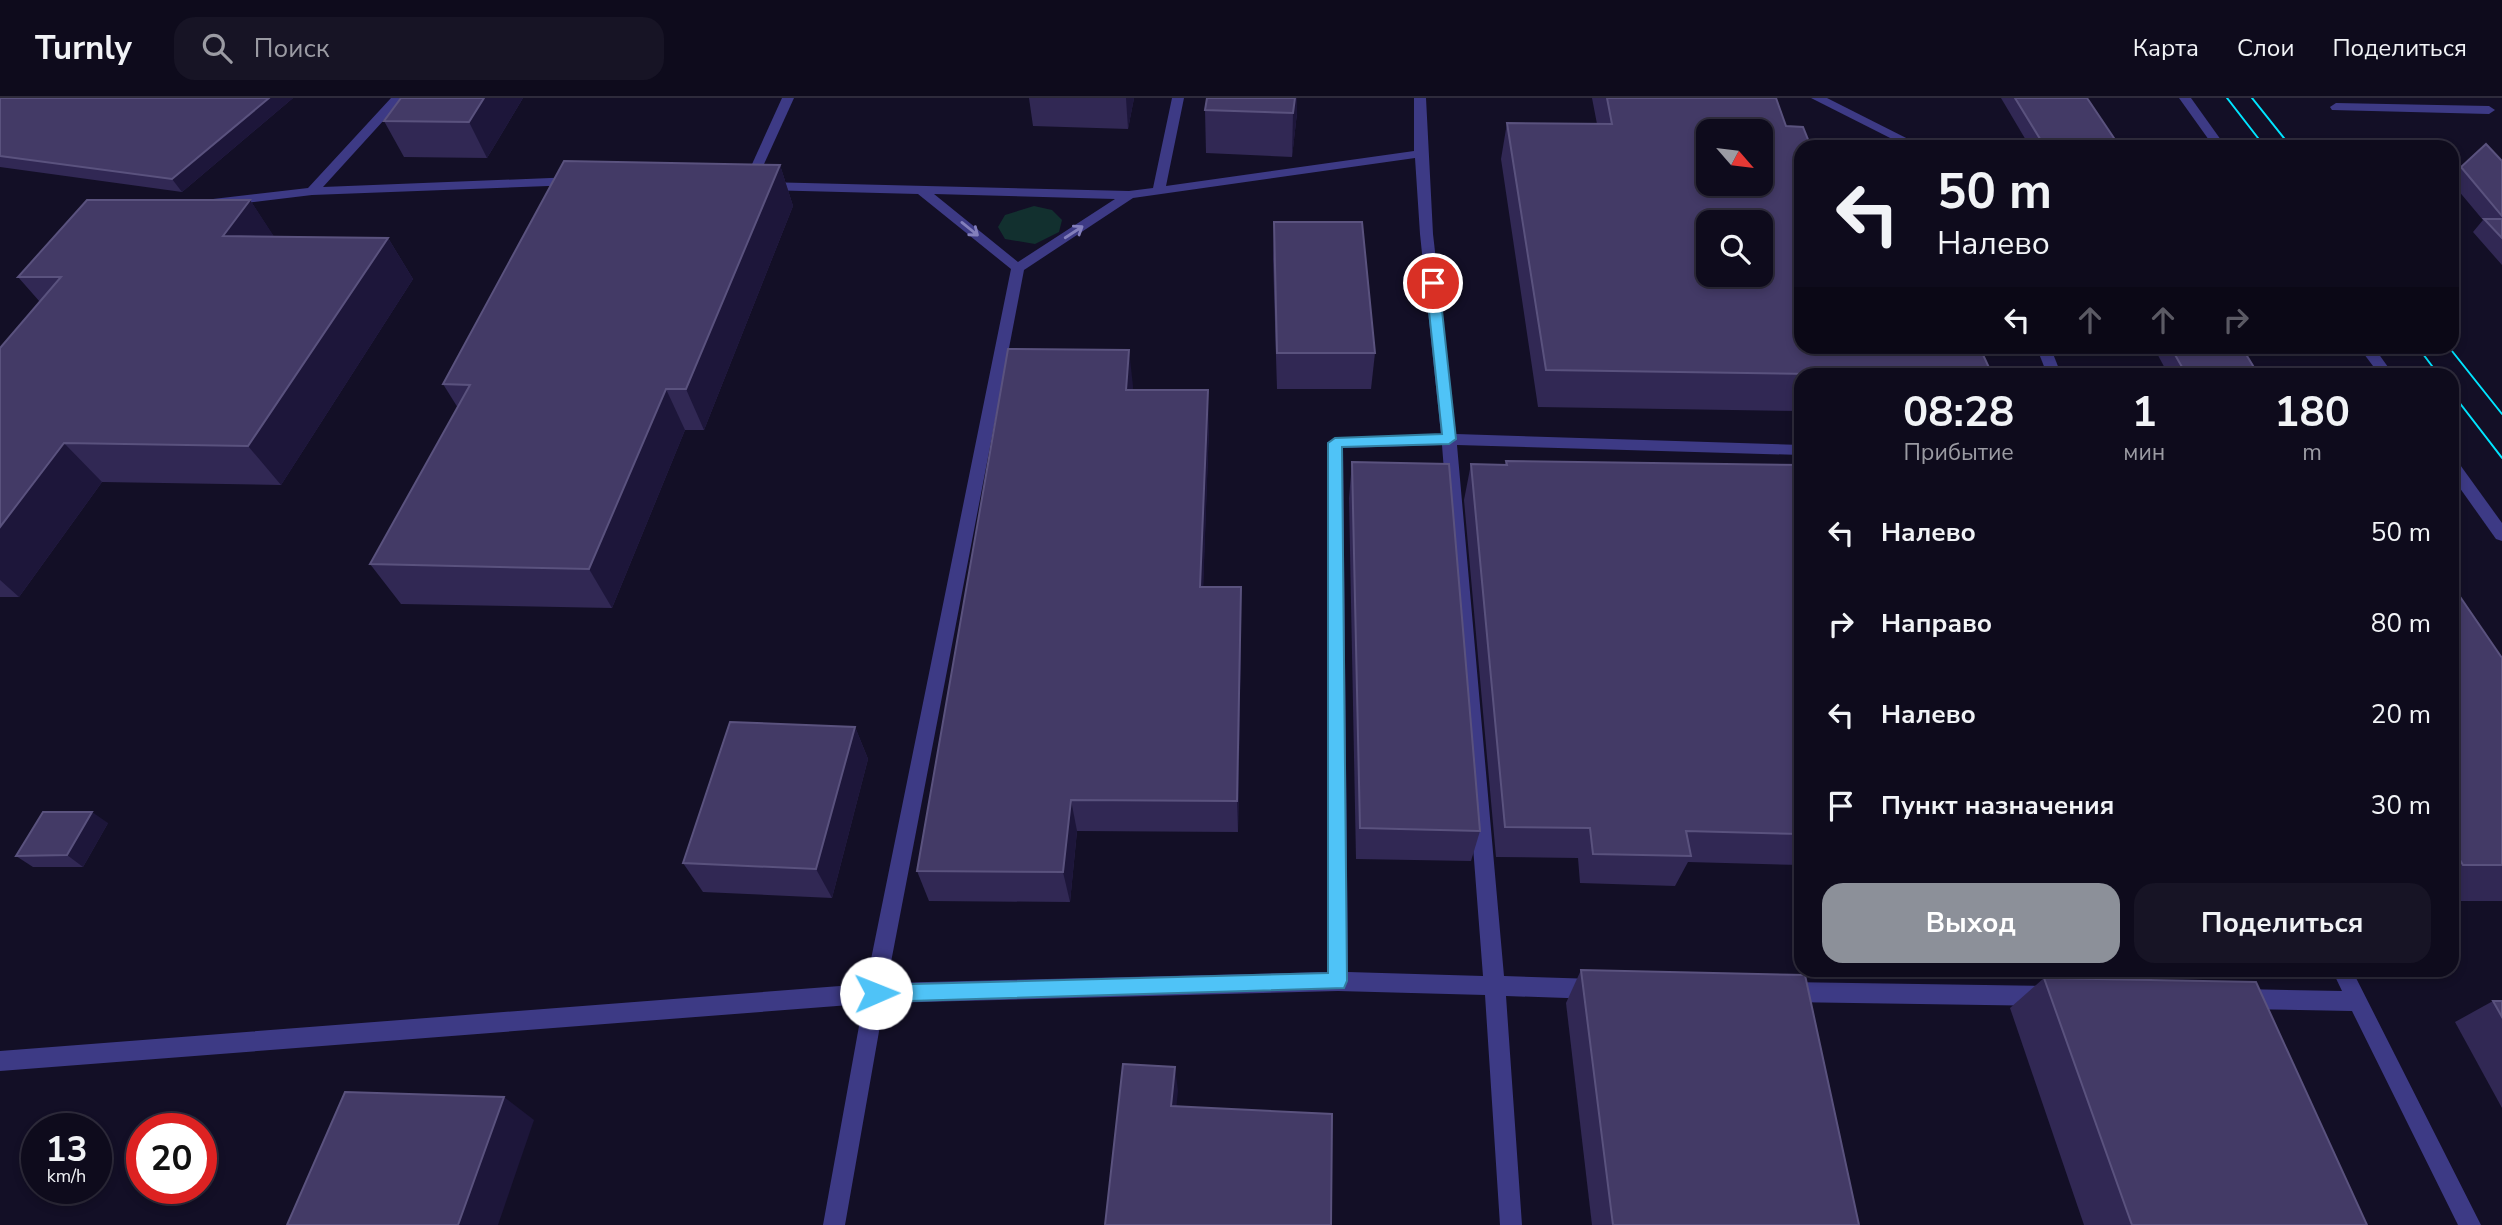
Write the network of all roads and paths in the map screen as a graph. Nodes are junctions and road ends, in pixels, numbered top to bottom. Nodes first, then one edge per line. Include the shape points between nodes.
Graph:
1 (398, 98) edge
2 (788, 98) edge
3 (1178, 98) edge
4 (1420, 98) edge
5 (1817, 98) edge
6 (2185, 98) edge
7 (2473, 98) edge
8 (2336, 107) dead end
9 (2489, 110) junction
10 (2502, 120) edge
11 (1904, 140) edge
12 (2215, 140) edge
13 (1419, 154) junction
14 (589, 182) edge
15 (921, 190) junction
16 (312, 191) junction
17 (1159, 191) junction
18 (1129, 195) junction
19 (192, 205) edge
20 (1018, 268) junction
21 (1449, 439) junction
22 (1794, 450) edge
23 (2459, 476) edge
24 (2502, 535) edge
25 (2345, 977) edge
26 (1338, 981) junction
27 (1497, 987) junction
28 (1622, 989) edge
29 (1760, 991) edge
30 (876, 993) junction
31 (2066, 996) edge
32 (2219, 999) edge
33 (2357, 1001) junction
34 (0, 1061) edge
35 (834, 1225) edge
36 (1511, 1225) edge
37 (2470, 1225) edge

1 - 16 street
2 - 15 street via 742,186
3 - 17 street
4 - 13 street
5 - 11 street
6 - 12 street
7 - 9 street
8 - 9 street
9 - 10 street
13 - 17 street
13 - 21 street
14 - 16 street via 536,180
15 - 18 street
15 -> 20 street
16 - 19 street
17 - 18 street
20 -> 18 street
20 - 30 street
21 - 22 street
21 - 26 street via 1335,443
21 - 27 street
23 - 24 street
25 - 33 street
26 - 27 street
26 - 30 street
27 - 28 street
27 - 36 street
29 - 31 street
30 - 34 street
30 - 35 street
32 - 33 street
33 - 37 street

